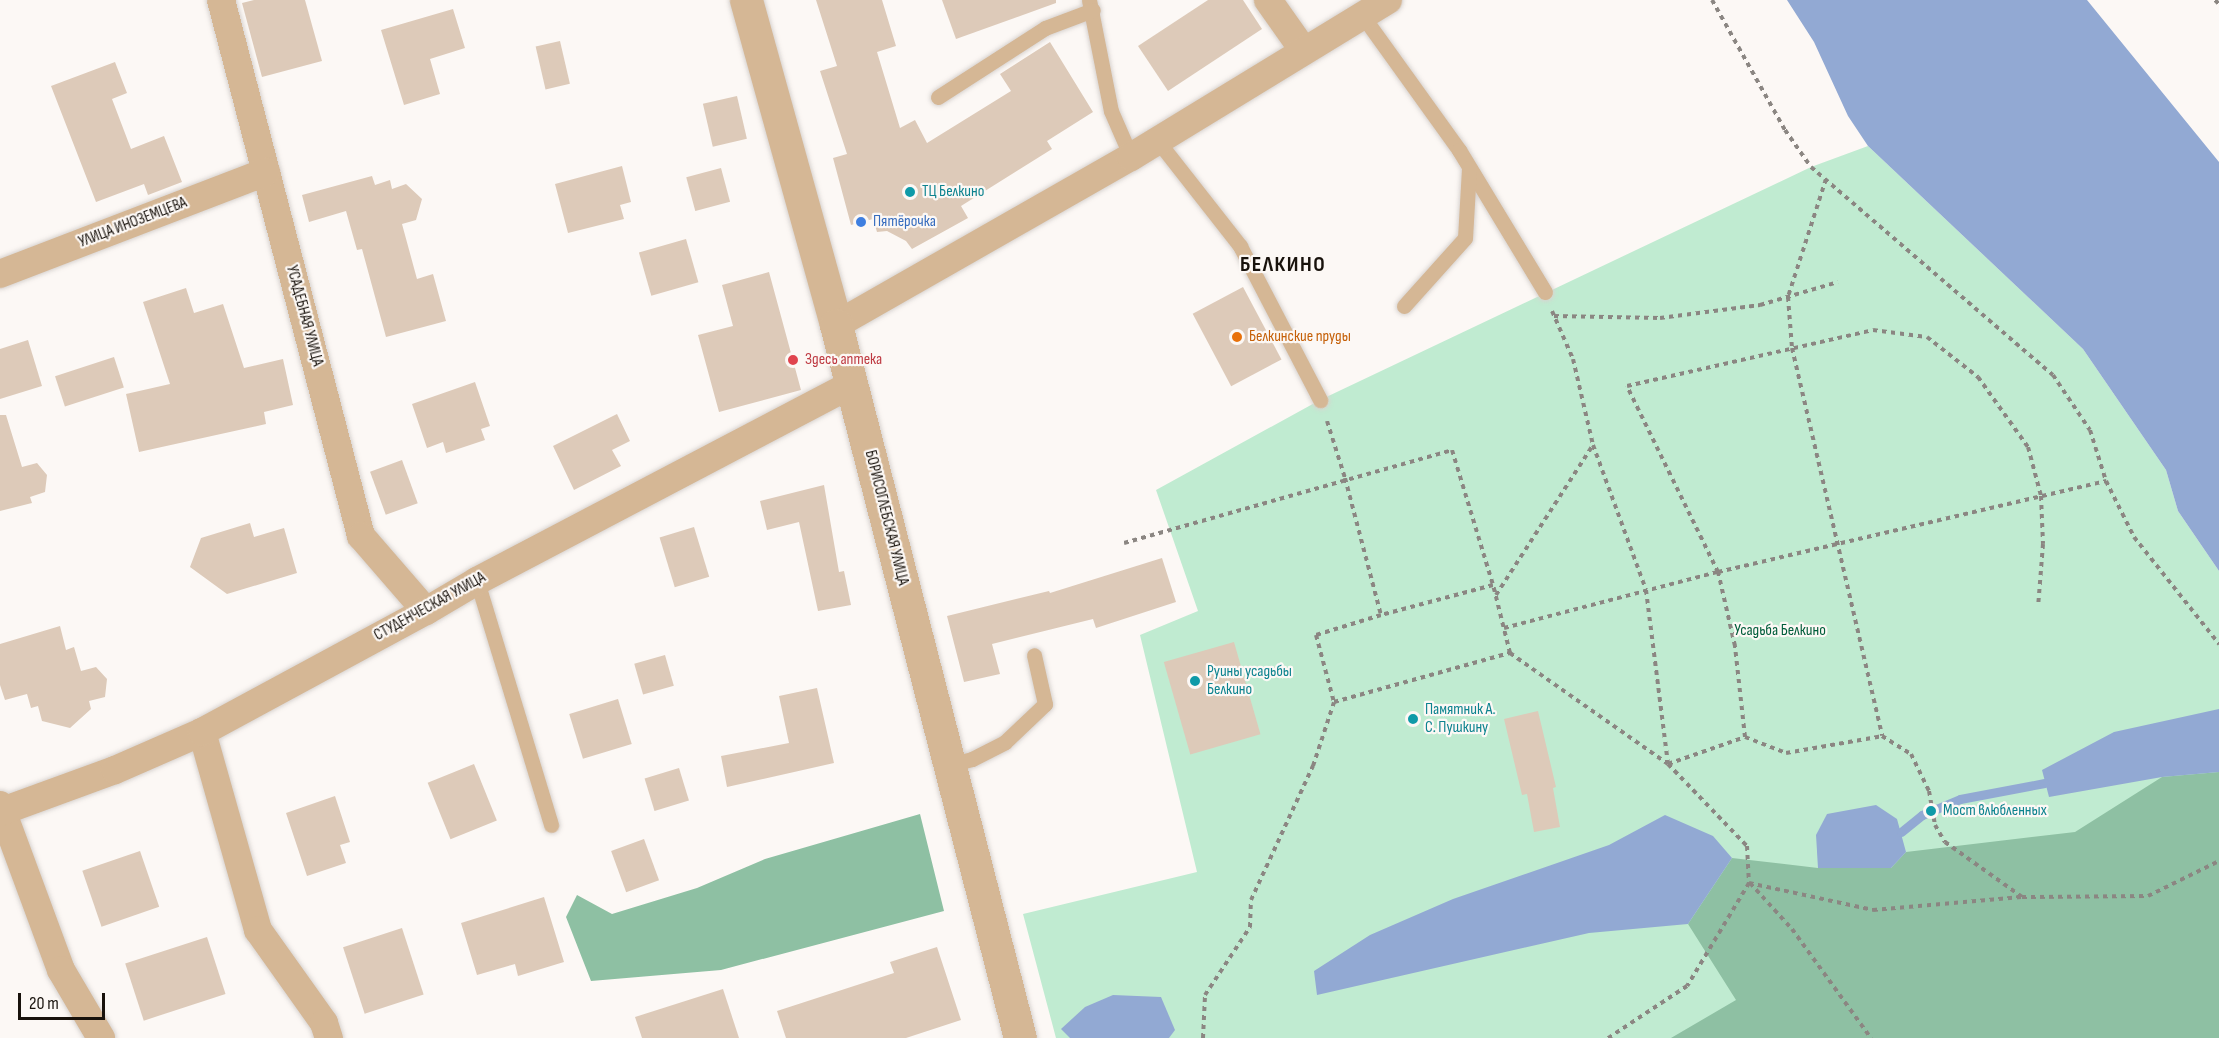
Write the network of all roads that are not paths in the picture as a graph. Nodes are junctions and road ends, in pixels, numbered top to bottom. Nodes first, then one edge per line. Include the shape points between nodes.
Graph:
1 (221, 0) edge
2 (746, 0) edge
3 (1268, 0) edge
4 (1388, 0) edge
5 (1091, 5) edge
6 (1362, 15) junction
7 (1304, 51) junction
8 (938, 97) dead end
9 (1157, 140) junction
10 (1131, 156) junction
11 (1469, 168) junction
12 (266, 171) junction
13 (0, 274) edge
14 (1545, 292) road end
15 (1404, 306) dead end
16 (836, 325) junction
17 (852, 384) junction
18 (1320, 400) road end
19 (477, 581) junction
20 (426, 611) junction
21 (1035, 655) dead end
22 (202, 732) junction
23 (948, 765) junction
24 (1, 810) edge
25 (551, 825) dead end
26 (101, 1038) edge
27 (329, 1038) edge
28 (1020, 1038) edge

1 - 12 street, УСАДЕБНАЯ УЛИЦА
2 - 16 street, БОРИСОГЛЕБСКАЯ УЛИЦА
3 - 7 street
4 - 6 street
5 - 8 lane via 1045,28
5 - 10 lane via 1111,111
6 - 7 street
6 - 11 lane
7 - 9 street
9 - 10 street
9 - 18 lane via 1240,246
10 - 16 street
11 - 14 lane
11 - 15 lane via 1466,238
12 - 13 street, УЛИЦА ИНОЗЕМЦЕВА
12 - 20 street, УСАДЕБНАЯ УЛИЦА via 361,536
16 - 17 street, БОРИСОГЛЕБСКАЯ УЛИЦА
17 - 19 street, СТУДЕНЧЕСКАЯ УЛИЦА
17 - 23 street, БОРИСОГЛЕБСКАЯ УЛИЦА
19 - 20 street, СТУДЕНЧЕСКАЯ УЛИЦА
19 - 25 lane
20 - 22 street, СТУДЕНЧЕСКАЯ УЛИЦА
21 - 23 lane via 1045,704 1005,742 972,759
22 - 24 street, СТУДЕНЧЕСКАЯ УЛИЦА via 115,770
22 - 27 street via 258,930 324,1023
23 - 28 street, БОРИСОГЛЕБСКАЯ УЛИЦА
24 - 26 street via 60,970

